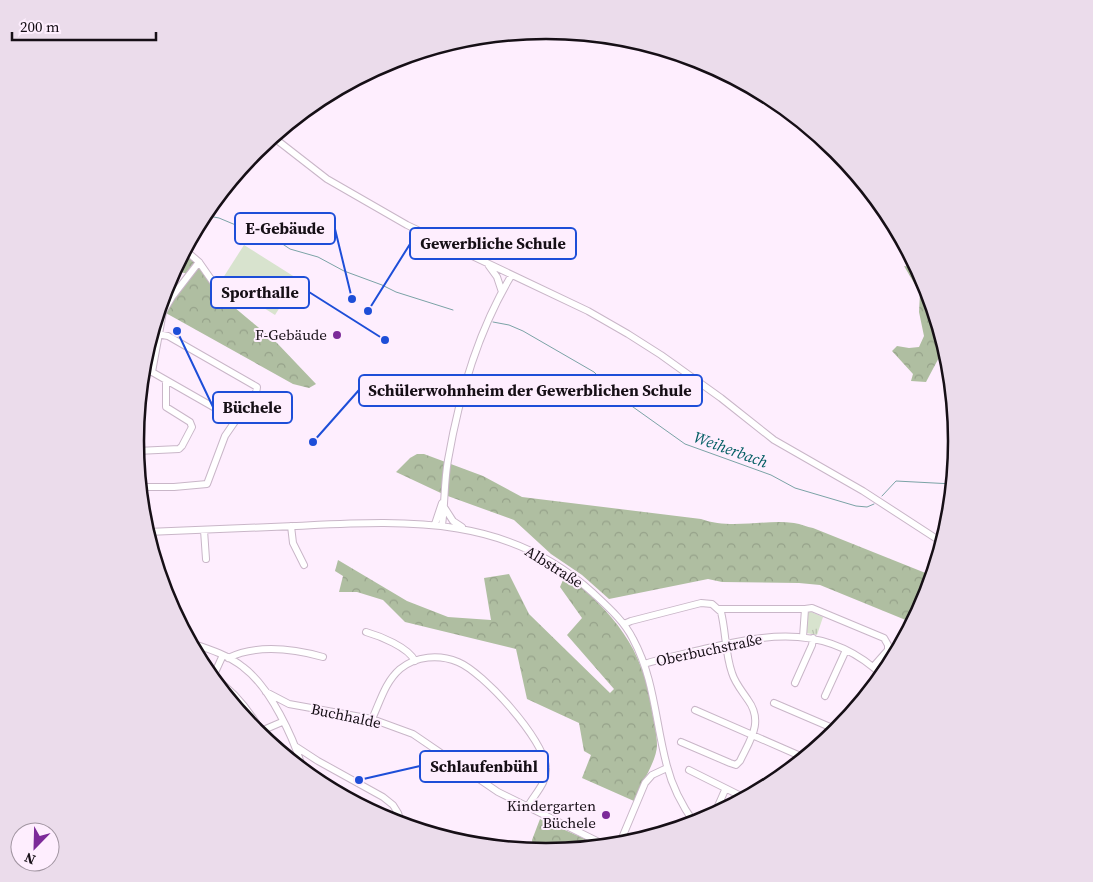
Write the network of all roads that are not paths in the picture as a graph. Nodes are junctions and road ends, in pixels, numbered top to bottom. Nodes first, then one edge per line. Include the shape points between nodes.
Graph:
1 (279, 141) edge
2 (190, 255) edge
3 (198, 262) junction
4 (486, 263) junction
5 (511, 276) junction
6 (502, 292) junction
7 (222, 295) dead end
8 (172, 297) edge
9 (159, 334) edge
10 (153, 358) edge
11 (152, 372) joint
12 (166, 381) junction
13 (236, 420) junction
14 (144, 451) edge
15 (147, 487) edge
16 (445, 495) junction
17 (444, 507) junction
18 (438, 525) junction
19 (291, 526) junction
20 (468, 529) junction
21 (204, 530) junction
22 (155, 532) edge
23 (936, 539) edge
24 (206, 559) dead end
25 (304, 565) dead end
26 (719, 609) junction
27 (805, 609) junction
28 (624, 624) junction
29 (366, 632) dead end
30 (803, 637) junction
31 (813, 638) junction
32 (726, 644) junction
33 (201, 647) edge
34 (889, 647) joint
35 (846, 650) junction
36 (246, 652) junction
37 (226, 656) junction
38 (323, 657) dead end
39 (415, 661) junction
40 (644, 664) junction
41 (244, 667) junction
42 (874, 667) junction
43 (877, 670) edge
44 (217, 671) edge
45 (796, 683) dead end
46 (266, 692) junction
47 (825, 696) dead end
48 (774, 703) dead end
49 (289, 704) junction
50 (694, 710) dead end
51 (281, 719) junction
52 (372, 719) junction
53 (830, 726) edge
54 (266, 729) edge
55 (752, 736) junction
56 (681, 742) dead end
57 (295, 746) junction
58 (797, 755) edge
59 (299, 757) edge
60 (318, 761) junction
61 (308, 764) edge
62 (667, 768) junction
63 (689, 770) dead end
64 (725, 790) junction
65 (738, 795) edge
66 (719, 804) edge
67 (527, 808) junction
68 (399, 815) edge
69 (690, 817) edge
70 (623, 836) edge
71 (595, 840) edge

1 - 4 street via 327,179 407,225
2 - 3 street
3 - 7 street
3 - 8 street
4 - 5 street
4 - 6 street via 497,277
5 - 6 street
5 - 23 street via 588,311 628,334 713,392 774,440
6 - 16 street via 483,333 462,396 448,462
9 - 13 street via 257,387 257,392
10 - 11 street
11 - 12 street
12 - 13 street
12 - 14 street via 166,407 190,422 192,427 179,449
13 - 15 street via 225,436 207,484
16 - 17 street
16 - 18 street
17 - 18 street
17 - 20 street via 453,521
18 - 19 street, Albstraße
18 - 20 street, Albstraße
19 - 21 street, Albstraße
19 - 25 street via 293,543
20 - 28 street, Albstraße via 528,549 560,567 582,583
21 - 22 street, Albstraße
21 - 24 street
26 - 27 street
26 - 28 street via 702,603
26 - 32 street
27 - 30 street
27 - 34 street via 812,608 884,638
28 - 40 street, Albstraße
29 - 39 street via 391,642 409,653
30 - 31 street, Oberbuchstraße
30 - 32 street, Oberbuchstraße via 756,638
31 - 35 street, Oberbuchstraße
31 - 45 street
32 - 40 street, Oberbuchstraße
32 - 55 street via 733,676 756,716
33 - 37 street
34 - 42 street
35 - 42 street, Oberbuchstraße
35 - 47 street
36 - 37 street
36 - 38 street via 290,650
36 - 41 street
37 - 41 street
37 - 44 street
39 - 52 street via 393,677
39 - 67 street via 433,657 460,663 487,684 519,718 542,753 546,766 545,780
40 - 62 street, Albstraße via 652,686
41 - 46 street
42 - 43 street, Oberbuchstraße
46 - 49 street, Buchhalde
46 - 51 street
48 - 53 street
49 - 51 street
49 - 52 street, Buchhalde
50 - 55 street
51 - 54 street
51 - 57 street
52 - 67 street, Buchhalde via 413,734 479,781
55 - 56 street via 736,764
55 - 58 street
57 - 59 street
57 - 60 street
60 - 61 street
60 - 68 street via 383,797
62 - 69 street, Albstraße
62 - 70 street via 652,775 645,783
63 - 64 street
64 - 65 street
64 - 66 street
67 - 71 street, Buchhalde

